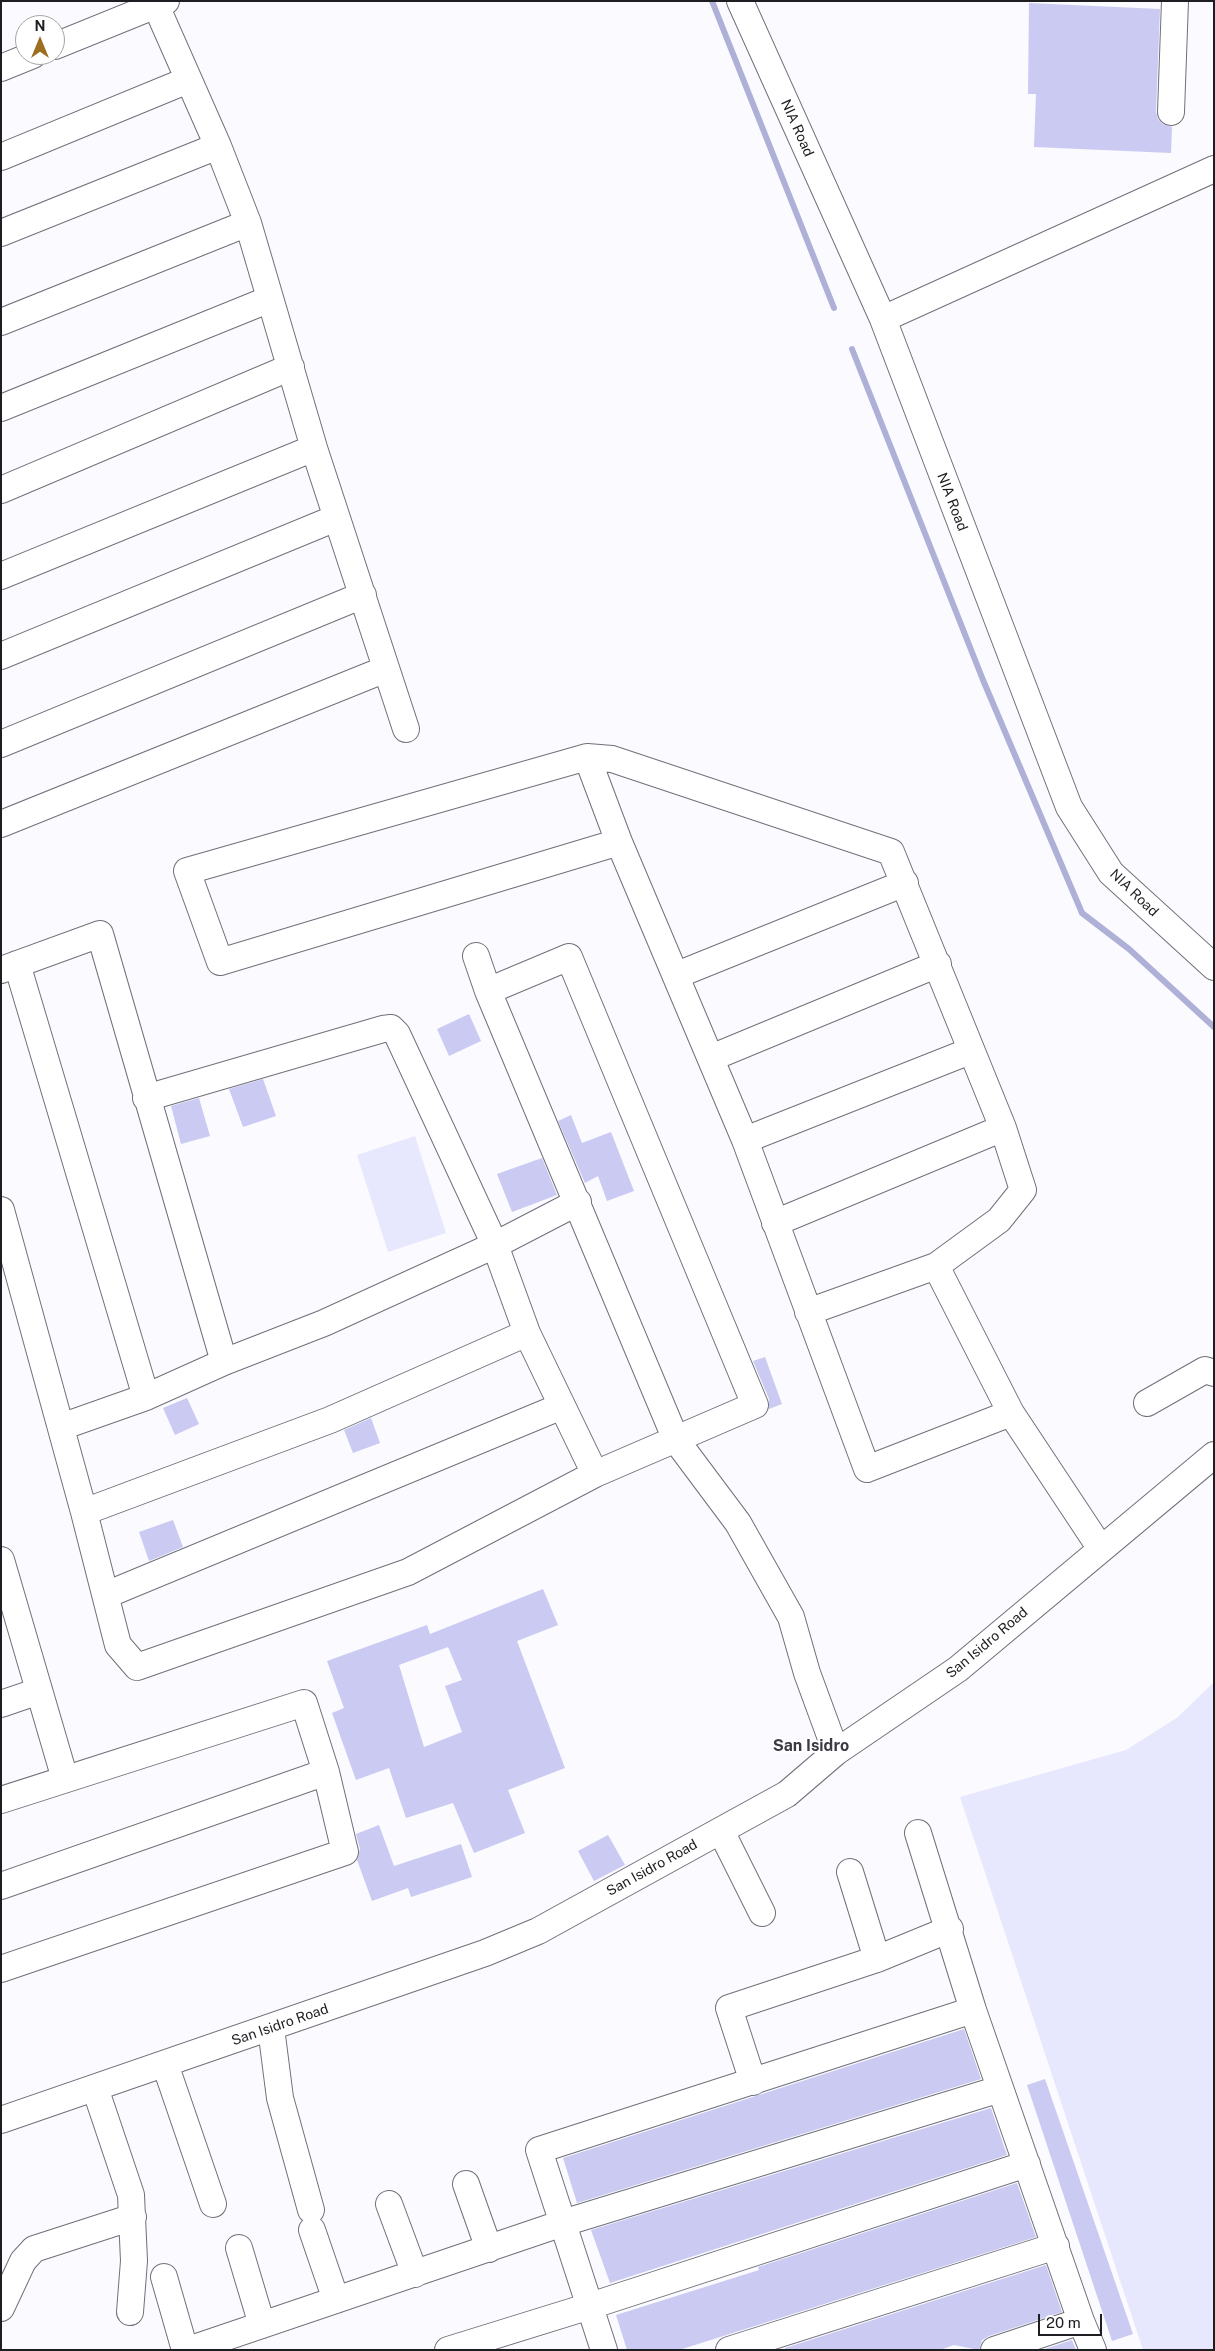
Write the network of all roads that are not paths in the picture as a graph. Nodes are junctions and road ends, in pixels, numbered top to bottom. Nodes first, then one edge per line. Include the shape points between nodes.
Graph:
1 (740, 1) edge
2 (1175, 1) edge
3 (159, 2) edge
4 (65, 42) edge
5 (15, 62) edge
6 (1, 68) edge
7 (188, 80) junction
8 (1171, 112) dead end
9 (218, 146) junction
10 (1, 157) edge
11 (1214, 168) edge
12 (248, 223) junction
13 (1, 233) edge
14 (270, 299) junction
15 (883, 319) junction
16 (1, 322) edge
17 (291, 367) junction
18 (1, 408) edge
19 (314, 448) junction
20 (1, 490) edge
21 (336, 518) junction
22 (1, 576) edge
23 (363, 595) junction
24 (1, 656) edge
25 (386, 669) junction
26 (406, 729) dead end
27 (1, 744) edge
28 (587, 757) junction
29 (1, 824) edge
30 (619, 842) junction
31 (905, 883) junction
32 (476, 956) dead end
33 (938, 964) junction
34 (9, 967) edge
35 (1214, 967) edge
36 (677, 975) junction
37 (488, 991) junction
38 (970, 1051) junction
39 (711, 1058) junction
40 (146, 1098) junction
41 (1002, 1128) junction
42 (745, 1140) junction
43 (578, 1202) junction
44 (1, 1210) edge
45 (775, 1223) junction
46 (6, 1240) edge
47 (495, 1245) junction
48 (936, 1266) junction
49 (808, 1312) junction
50 (527, 1333) junction
51 (224, 1362) junction
52 (1214, 1373) edge
53 (146, 1397) junction
54 (1148, 1403) dead end
55 (562, 1406) junction
56 (1011, 1413) junction
57 (61, 1427) junction
58 (676, 1440) junction
59 (1214, 1455) edge
60 (596, 1474) junction
61 (84, 1512) junction
62 (1101, 1549) junction
63 (1, 1560) edge
64 (106, 1595) junction
65 (8, 1612) edge
66 (39, 1691) junction
67 (1, 1704) edge
68 (836, 1752) junction
69 (326, 1772) junction
70 (65, 1779) junction
71 (1, 1800) edge
72 (721, 1831) junction
73 (918, 1833) dead end
74 (850, 1872) dead end
75 (1, 1886) edge
76 (762, 1913) dead end
77 (950, 1930) junction
78 (878, 1959) junction
79 (1, 1968) edge
80 (973, 2010) junction
81 (271, 2028) junction
82 (165, 2064) junction
83 (753, 2082) junction
84 (96, 2088) junction
85 (1000, 2089) junction
86 (1, 2120) edge
87 (1028, 2164) junction
88 (466, 2184) dead end
89 (213, 2204) dead end
90 (389, 2204) dead end
91 (133, 2217) junction
92 (563, 2224) junction
93 (1056, 2246) junction
94 (239, 2248) dead end
95 (489, 2249) junction
96 (415, 2274) junction
97 (164, 2277) dead end
98 (336, 2300) junction
99 (590, 2306) junction
100 (1, 2308) edge
101 (130, 2312) dead end
102 (1081, 2321) junction
103 (262, 2325) junction
104 (186, 2350) edge
105 (448, 2350) edge
106 (604, 2350) edge
107 (729, 2350) edge
108 (994, 2350) edge
109 (1093, 2350) edge

1 - 15 street, NIA Road
2 - 8 street
3 - 4 street
3 - 7 street
5 - 6 street
7 - 9 street
7 - 10 street
9 - 12 street
9 - 13 street
11 - 15 street
12 - 14 street
12 - 16 street
14 - 17 street
14 - 18 street
15 - 35 street, NIA Road via 1069,808 1110,873
17 - 19 street
17 - 20 street
19 - 21 street
19 - 22 street
21 - 23 street
21 - 24 street
23 - 25 street
23 - 27 street
25 - 26 street
25 - 29 street
28 - 30 street
28 - 30 street via 187,871 220,962
28 - 31 street via 612,760 892,852
30 - 36 street
31 - 33 street
31 - 36 street
32 - 37 street
33 - 38 street
33 - 39 street
34 - 40 street via 100,934
34 - 53 street
36 - 39 street
37 - 43 street
37 - 58 street via 569,957 755,1405
38 - 41 street
38 - 42 street
39 - 42 street
40 - 47 street via 391,1028 397,1034
40 - 51 street
41 - 45 street
41 - 48 street via 1023,1190 999,1220
42 - 45 street
43 - 47 street
43 - 58 street
44 - 46 street
45 - 49 street
46 - 57 street
47 - 50 street
47 - 51 street via 324,1323
48 - 49 street
48 - 56 street
49 - 56 street via 866,1469
50 - 55 street
50 - 61 street via 330,1420
51 - 53 street
52 - 54 street via 1205,1370
53 - 57 street
55 - 60 street
55 - 64 street
56 - 62 street
57 - 61 street
58 - 60 street
58 - 68 street via 738,1523 791,1617 807,1673
59 - 62 street, San Isidro Road
60 - 64 street via 408,1572 137,1667 118,1645
61 - 64 street
62 - 68 street, San Isidro Road via 958,1669
63 - 65 street
65 - 66 street
66 - 67 street
66 - 70 street
68 - 72 street, San Isidro Road via 787,1794
69 - 70 street via 304,1703
69 - 75 street
69 - 79 street via 345,1852
70 - 71 street
72 - 76 street
72 - 81 street, San Isidro Road via 538,1931 485,1953
73 - 77 street
74 - 78 street
77 - 78 street
77 - 80 street
78 - 83 street via 729,2008
80 - 83 street
80 - 85 street
81 - 82 street, San Isidro Road
81 - 98 street via 280,2098
82 - 84 street, San Isidro Road
82 - 89 street
83 - 92 street via 539,2150
84 - 86 street, San Isidro Road
84 - 91 street via 131,2195
85 - 87 street
85 - 92 street
87 - 93 street
87 - 99 street
88 - 95 street
90 - 96 street
91 - 100 street via 34,2249 23,2261
91 - 101 street
92 - 95 street
92 - 99 street
93 - 102 street
93 - 107 street
94 - 103 street
95 - 96 street
96 - 98 street
97 - 104 street
98 - 103 street
99 - 105 street
99 - 106 street
102 - 108 street
102 - 109 street
103 - 104 street

